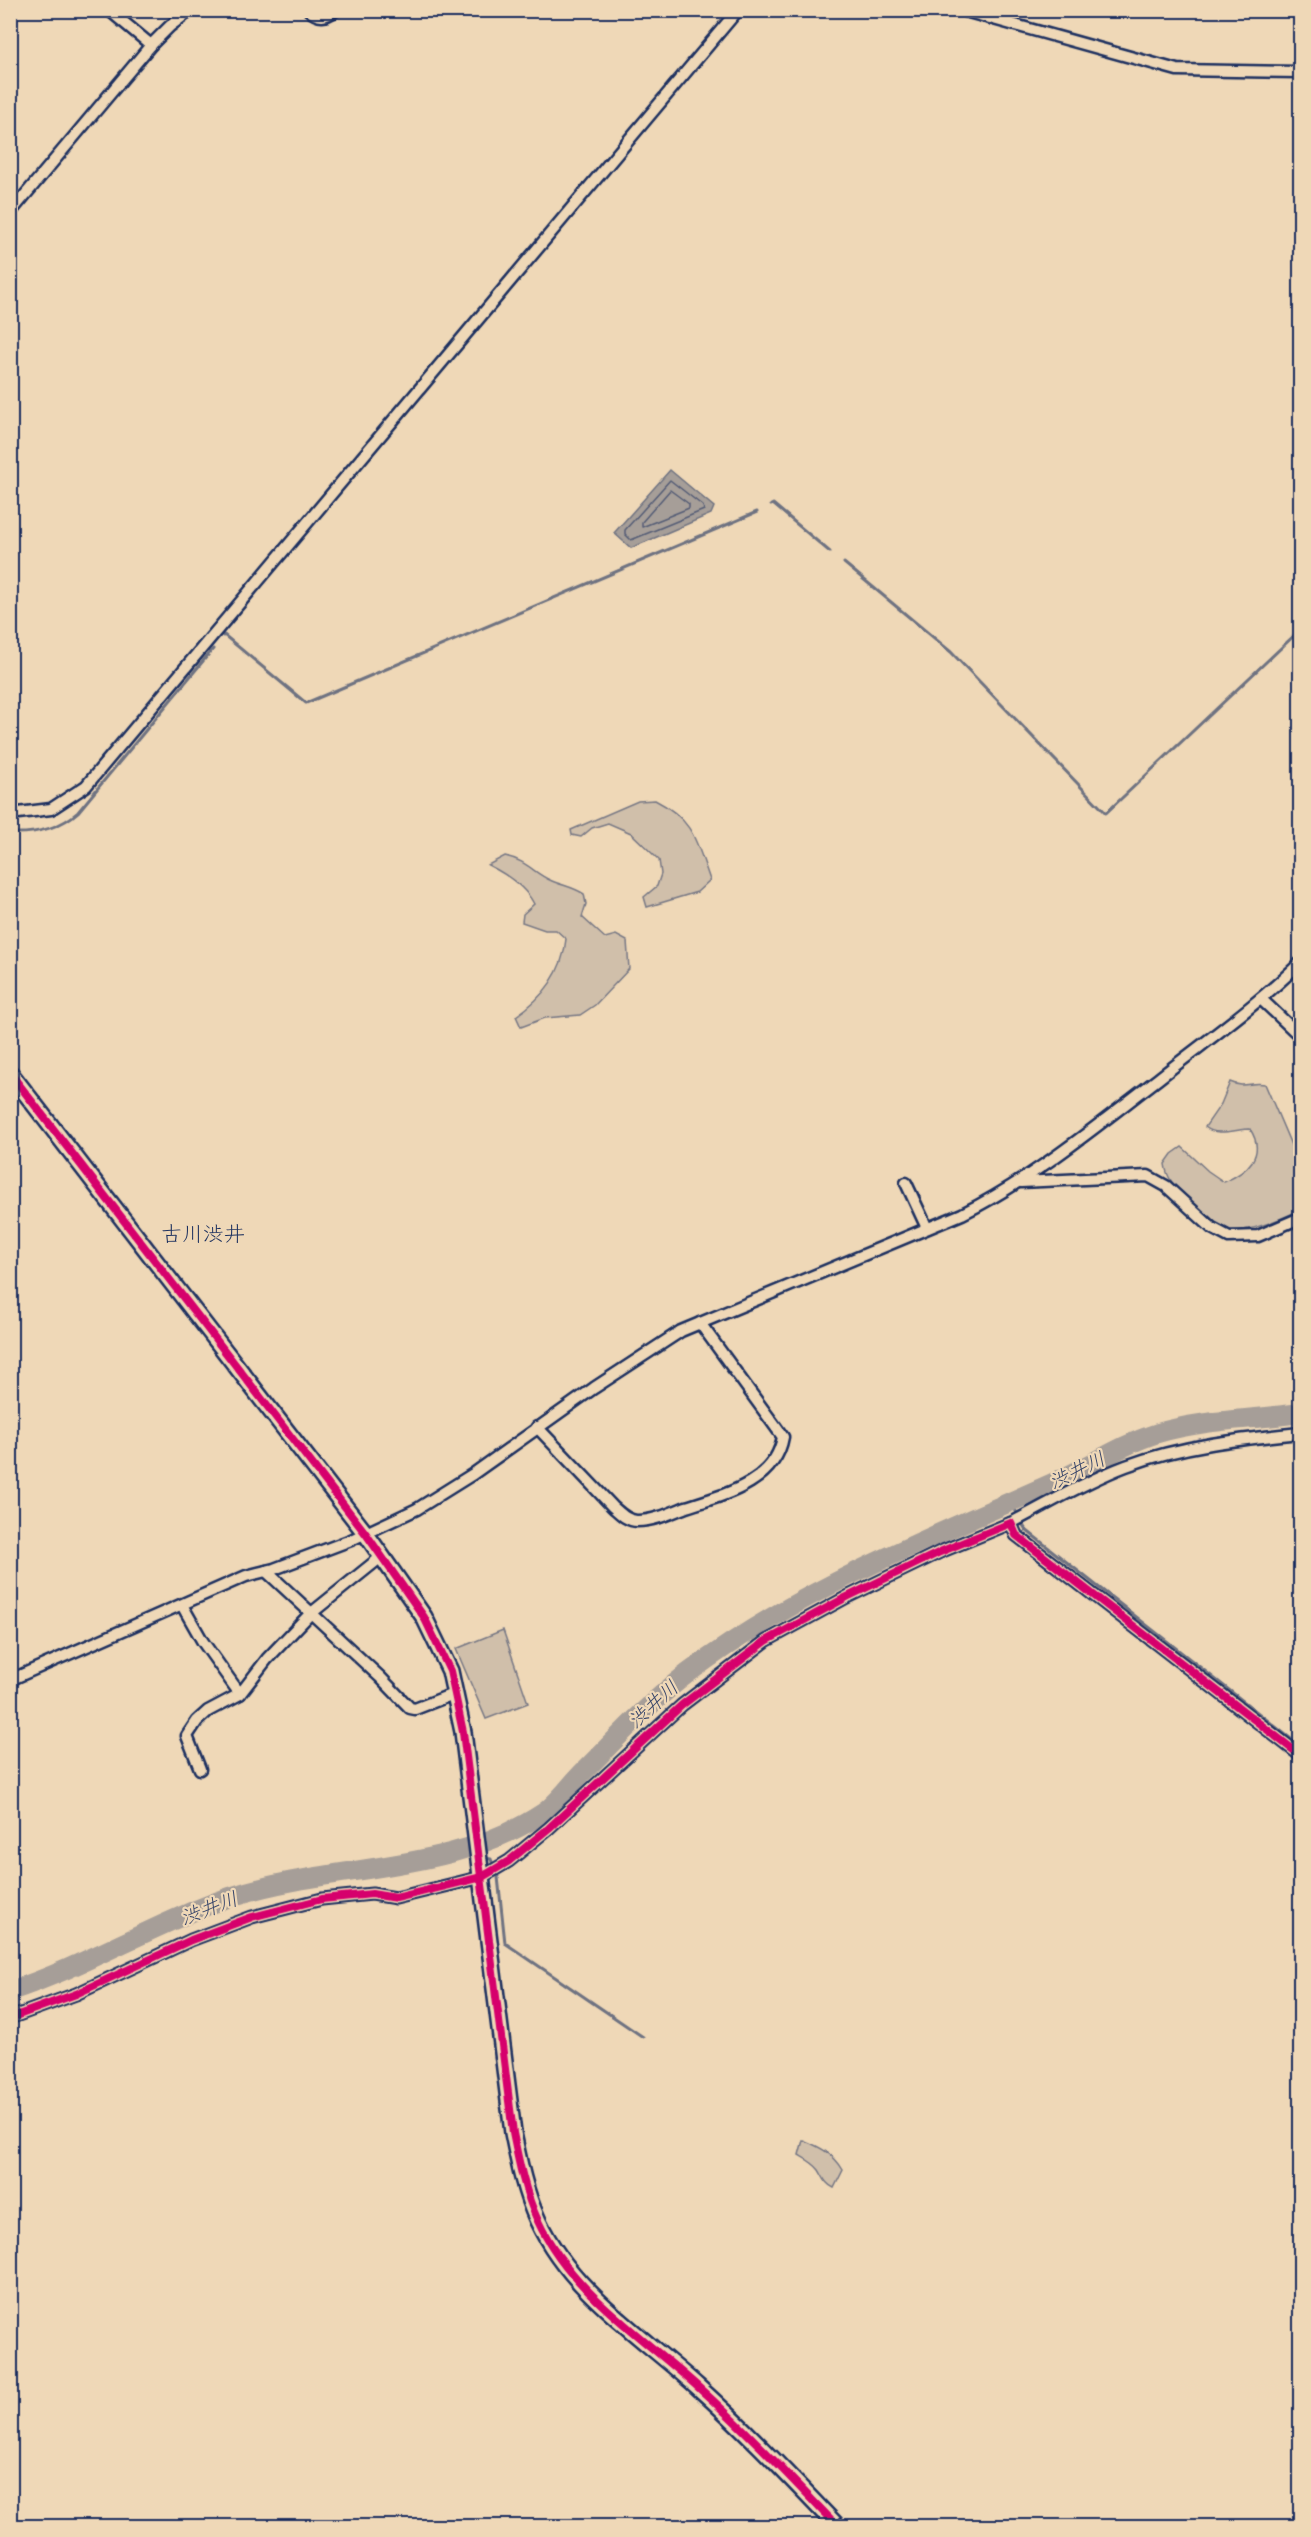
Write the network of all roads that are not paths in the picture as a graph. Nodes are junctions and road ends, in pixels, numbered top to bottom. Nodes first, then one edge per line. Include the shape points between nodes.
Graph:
1 (109, 10) edge
2 (191, 10) edge
3 (309, 10) edge
4 (336, 10) edge
5 (738, 10) edge
6 (961, 10) edge
7 (152, 45) junction
8 (1300, 72) edge
9 (10, 213) edge
10 (10, 814) edge
11 (1300, 963) edge
12 (1261, 999) junction
13 (1300, 1036) edge
14 (10, 1072) edge
15 (906, 1182) dead end
16 (1021, 1182) junction
17 (1300, 1218) edge
18 (927, 1228) junction
19 (700, 1323) junction
20 (537, 1427) junction
21 (1300, 1433) edge
22 (1011, 1523) junction
23 (366, 1534) junction
24 (381, 1557) junction
25 (266, 1571) junction
26 (182, 1605) junction
27 (312, 1612) junction
28 (10, 1680) edge
29 (456, 1693) junction
30 (240, 1694) junction
31 (1300, 1755) edge
32 (200, 1769) dead end
33 (482, 1874) junction
34 (10, 2018) edge
35 (837, 2526) edge

1 - 7 street
2 - 7 street
3 - 4 street via 326,17
5 - 10 street via 86,786 51,809
6 - 8 street via 1177,70
7 - 9 street
11 - 12 street
12 - 13 street
12 - 16 street
14 - 23 street
15 - 18 street
16 - 17 street via 1148,1176 1166,1186 1212,1228 1229,1237 1258,1236
16 - 18 street
18 - 19 street
19 - 20 street via 653,1348
19 - 20 street via 783,1437 774,1462 741,1489 652,1519 634,1521 613,1507
20 - 23 street via 473,1474 417,1509
21 - 22 street via 1205,1443 1125,1466
22 - 31 street via 1017,1535
22 - 33 street via 940,1552 766,1641 682,1705 509,1861
23 - 24 street
23 - 25 street
24 - 27 street
24 - 29 street via 424,1617
25 - 26 street
25 - 27 street
26 - 28 street
26 - 30 street
27 - 29 street via 410,1708
27 - 30 street
29 - 33 street
30 - 32 street via 208,1711 187,1736
33 - 34 street via 396,1898 372,1894 322,1899 252,1917 191,1940 76,1994
33 - 35 street via 513,2133 523,2182 549,2241 586,2290 699,2388

